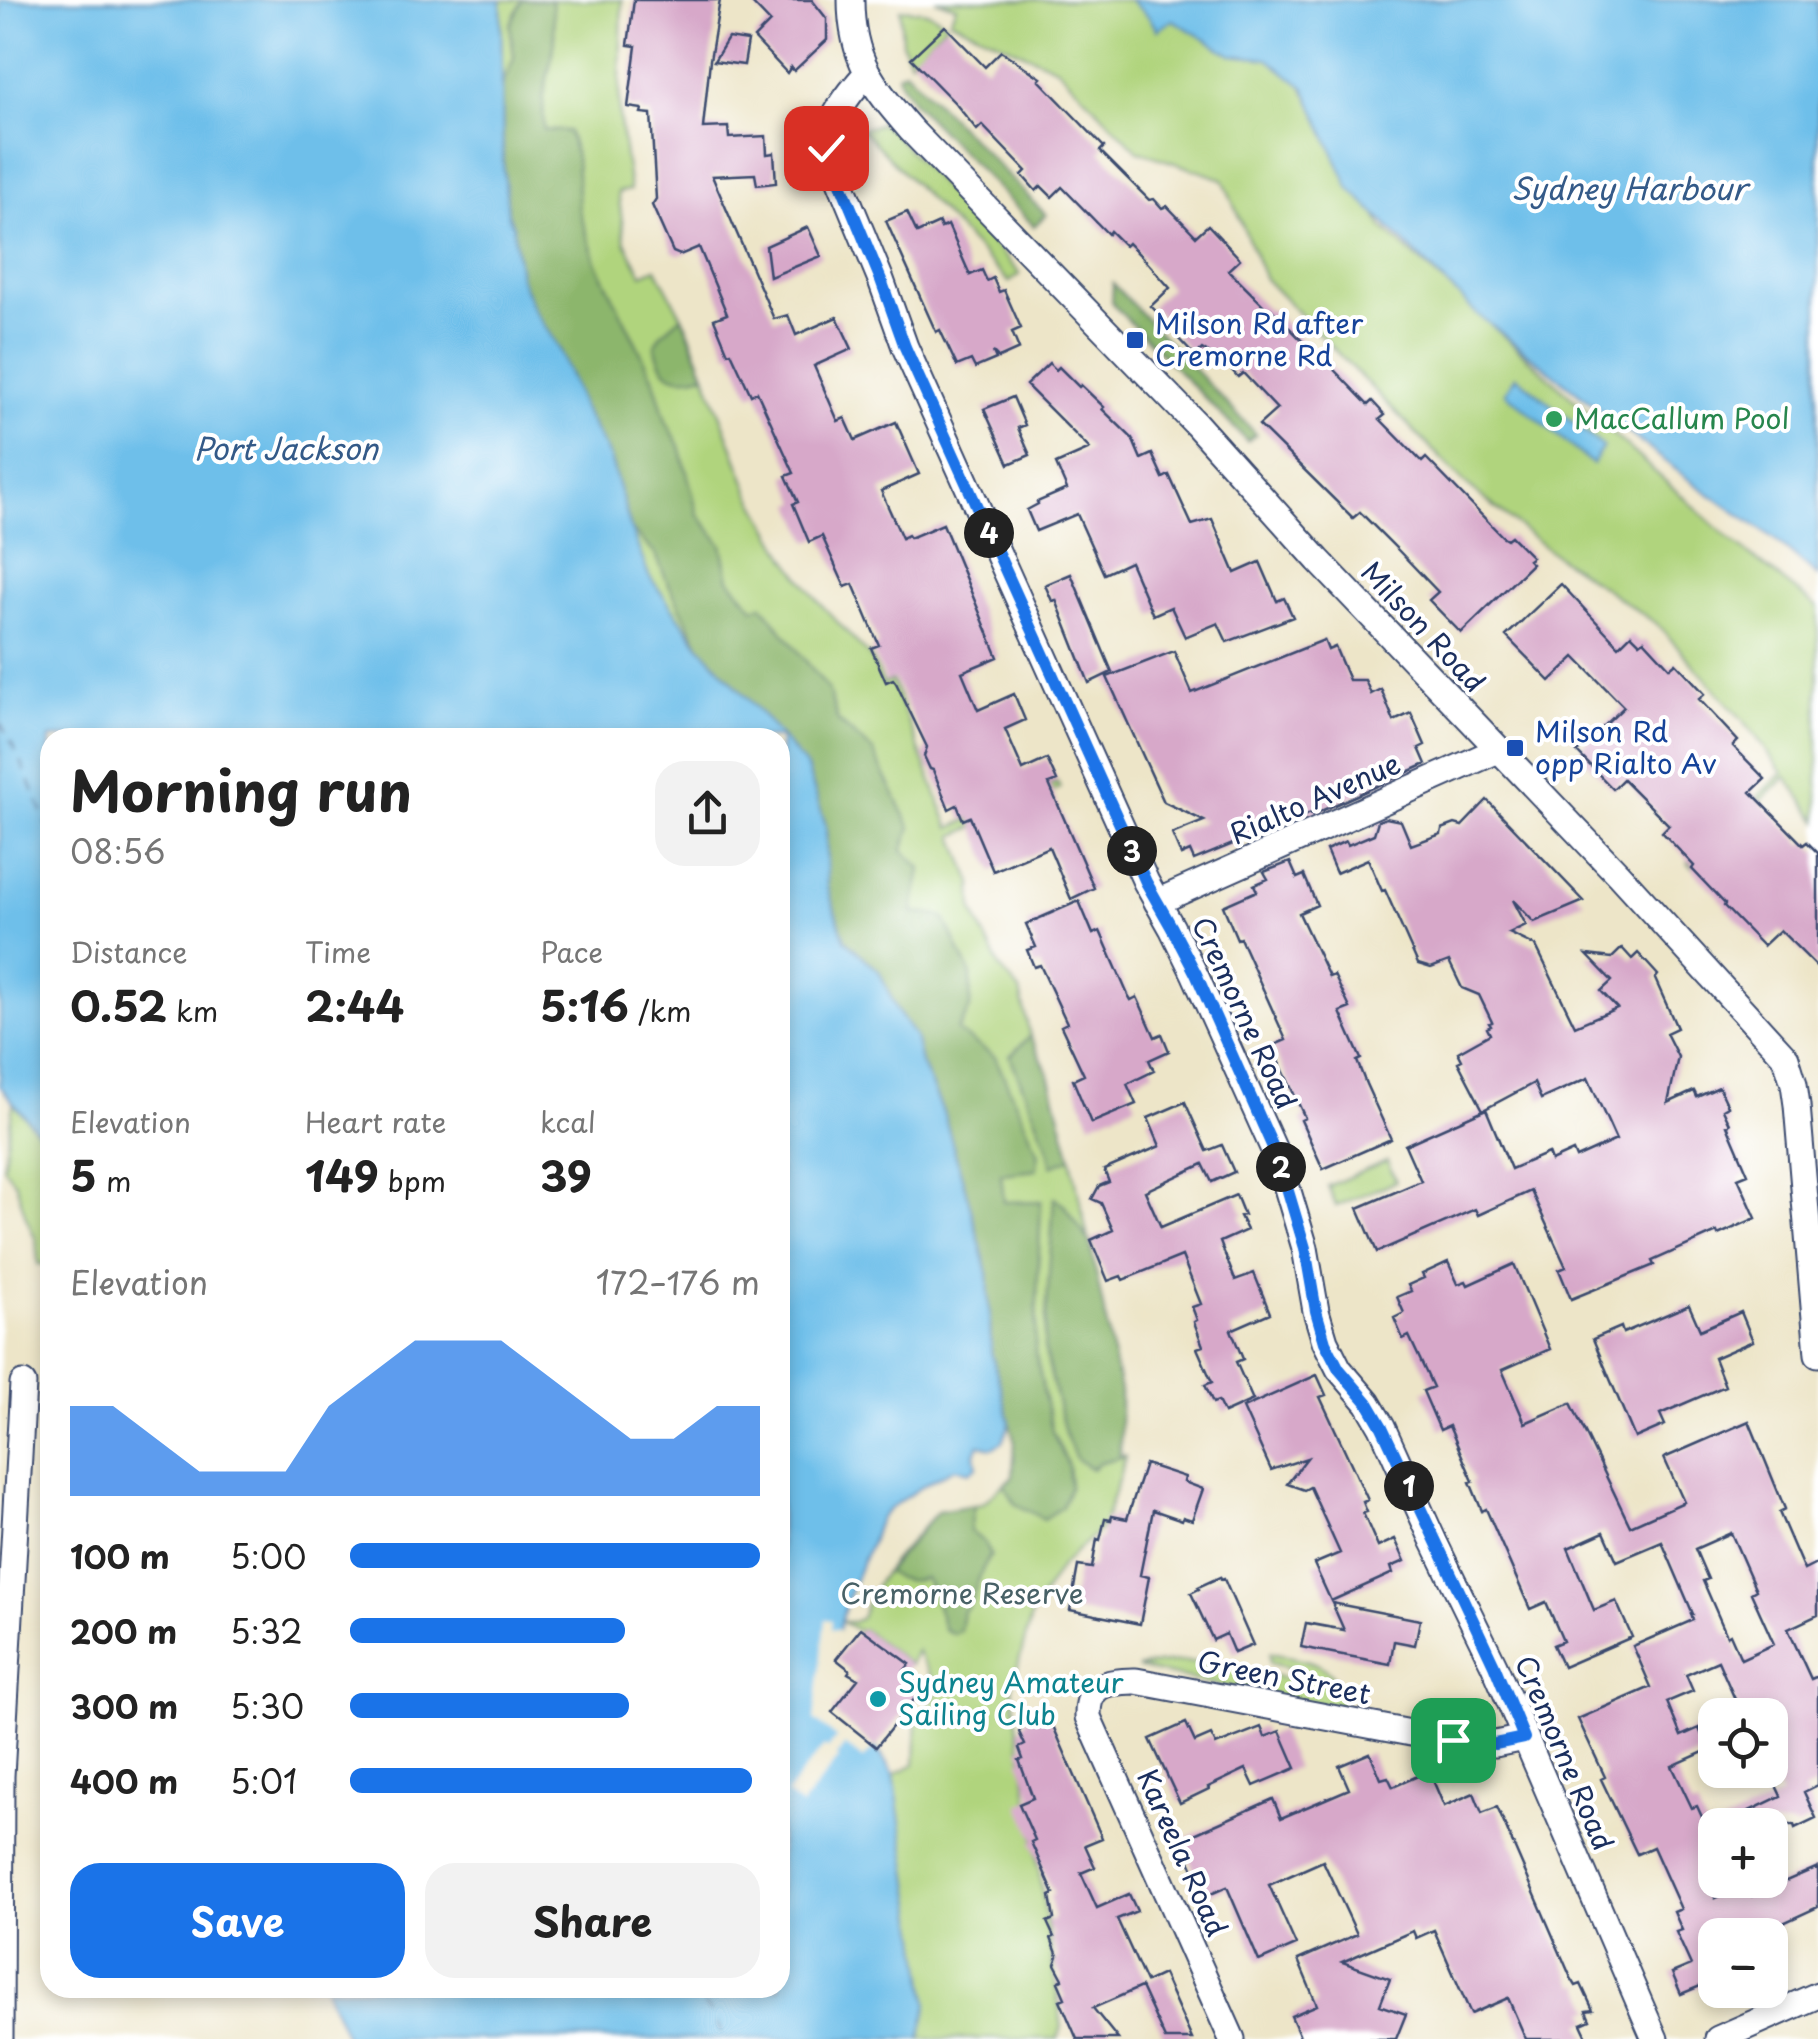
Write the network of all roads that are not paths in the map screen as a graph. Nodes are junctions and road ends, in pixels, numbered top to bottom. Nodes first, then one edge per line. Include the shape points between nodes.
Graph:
1 (851, 0) edge
2 (867, 73) junction
3 (1498, 750) junction
4 (1157, 902) junction
5 (1818, 1354) edge
6 (23, 1384) dead end
7 (1094, 1691) joint
8 (1524, 1738) junction
9 (1818, 1995) edge
10 (0, 2039) edge
11 (1232, 2039) edge
12 (1655, 2039) edge
13 (1718, 2039) edge

1 - 2 street, Milson Road via 853,37
2 - 3 street, Milson Road via 932,152
2 - 4 street, Cremorne Road via 830,126 826,150 905,347
3 - 4 street, Rialto Avenue
3 - 5 street, Milson Road via 1786,1058 1797,1104
4 - 8 street, Cremorne Road via 1279,1161 1325,1342 1382,1427
6 - 10 street via 0,1776
7 - 8 street, Green Street via 1136,1681 1453,1740 1495,1744
7 - 11 street, Kareela Road via 1088,1717
8 - 12 street, Cremorne Road
9 - 13 street

